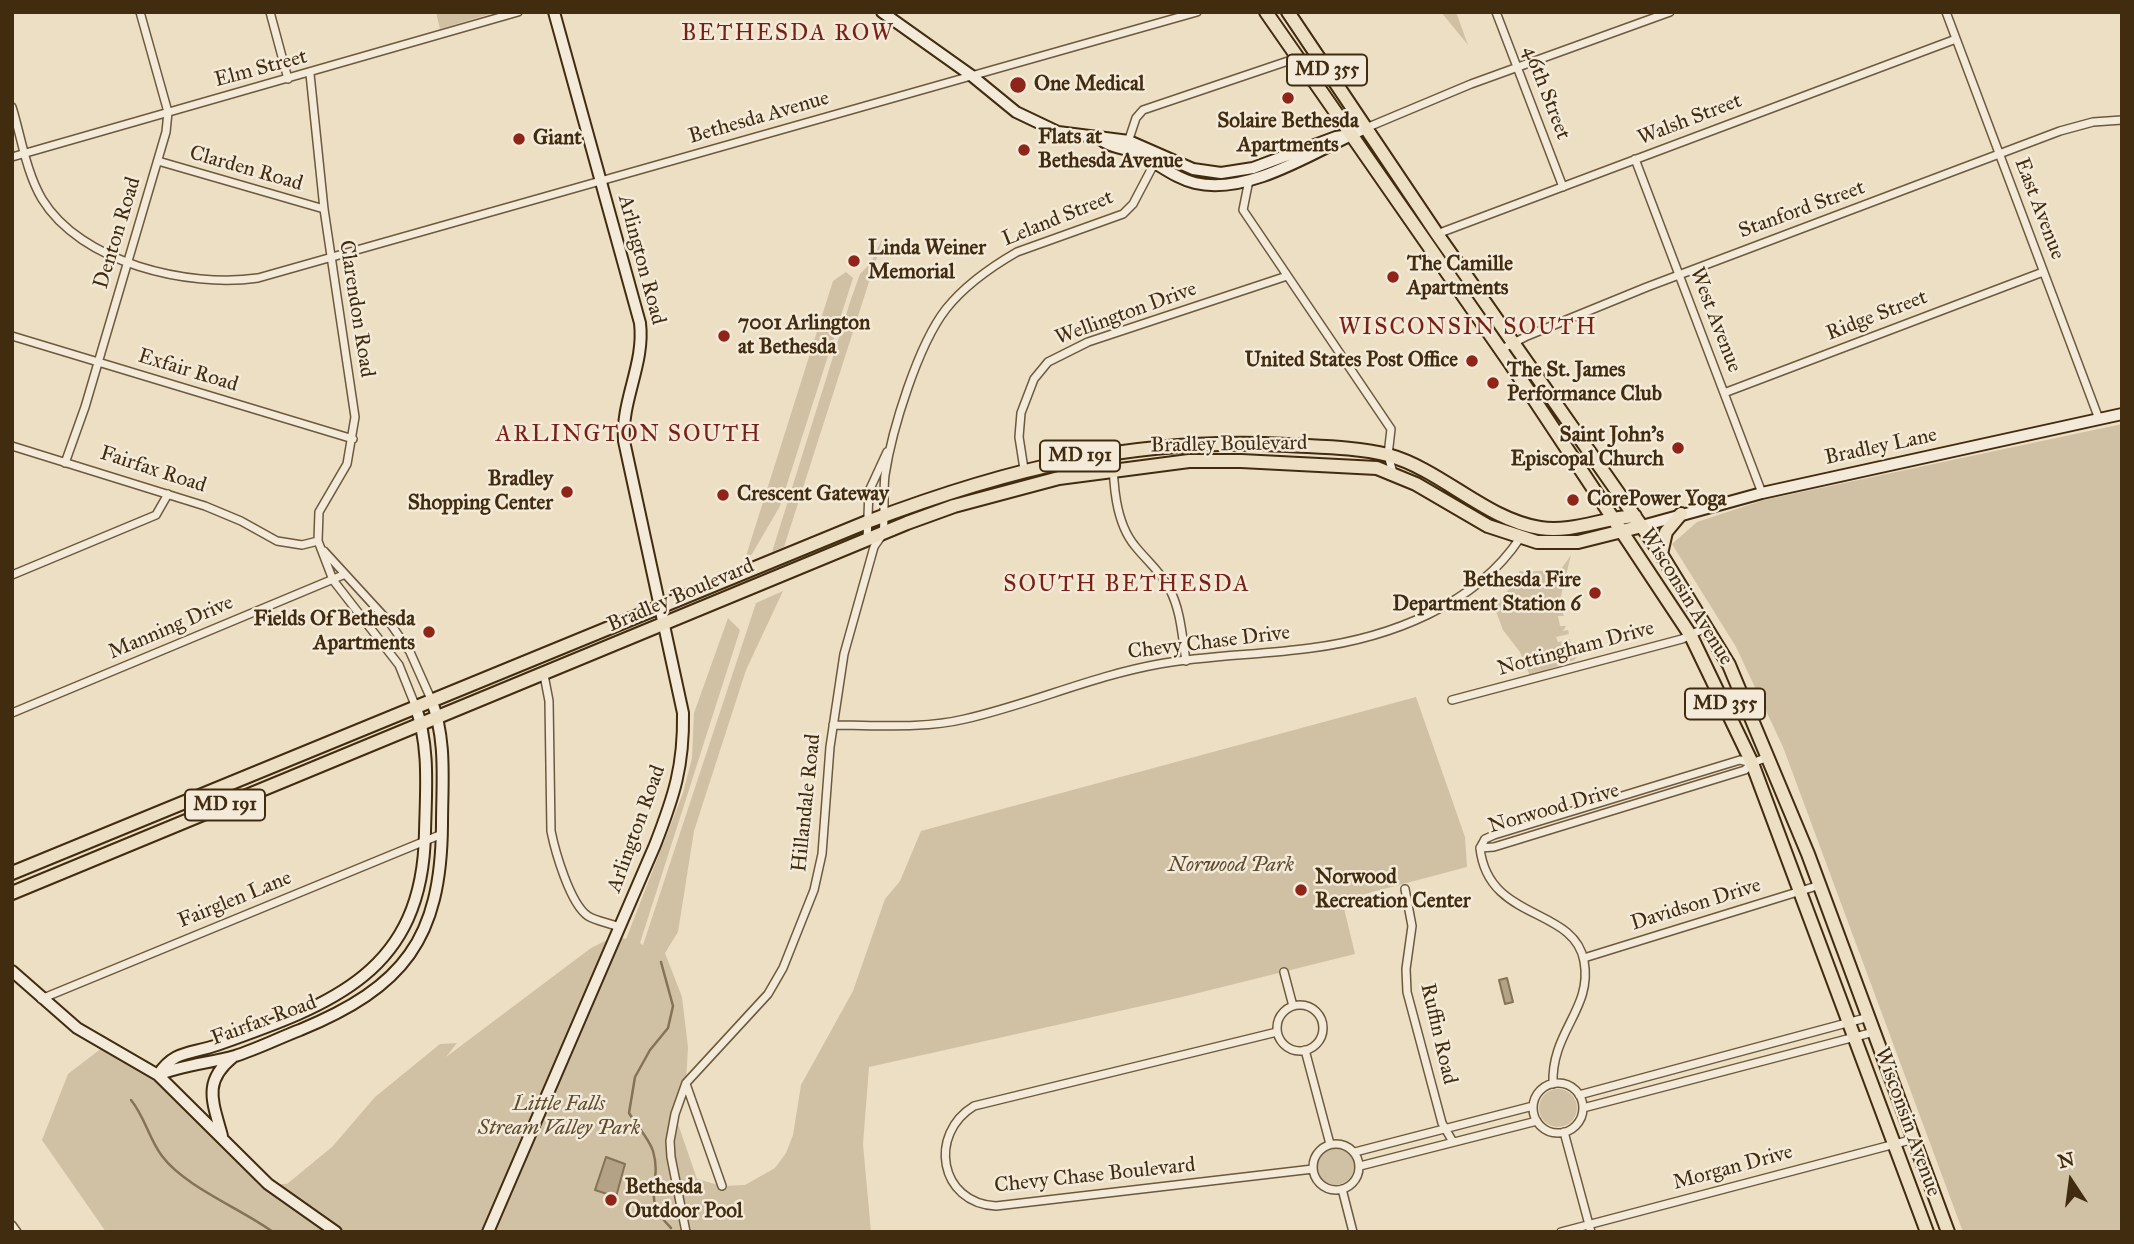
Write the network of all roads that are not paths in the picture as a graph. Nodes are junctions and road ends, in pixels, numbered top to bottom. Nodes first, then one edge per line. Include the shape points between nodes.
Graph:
1 (139, 12) edge
2 (270, 12) edge
3 (518, 12) edge
4 (554, 12) edge
5 (882, 12) edge
6 (1198, 12) edge
7 (1266, 12) edge
8 (1288, 12) edge
9 (1496, 12) edge
10 (1670, 12) edge
11 (1946, 12) edge
12 (1654, 15) edge
13 (1956, 39) junction
14 (1297, 58) junction
15 (1517, 69) junction
16 (310, 74) junction
17 (972, 76) junction
18 (288, 79) junction
19 (12, 107) edge
20 (168, 112) junction
21 (2122, 120) edge
22 (1366, 128) junction
23 (1350, 135) junction
24 (1127, 145) junction
25 (25, 153) junction
26 (1999, 155) junction
27 (12, 157) edge
28 (1635, 159) junction
29 (158, 162) junction
30 (1154, 164) junction
31 (1237, 171) junction
32 (1249, 180) junction
33 (600, 181) junction
34 (1233, 184) junction
35 (1563, 187) junction
36 (324, 208) junction
37 (1437, 234) junction
38 (330, 257) junction
39 (128, 261) junction
40 (2043, 272) junction
41 (1678, 274) junction
42 (1287, 276) junction
43 (12, 336) edge
44 (1515, 342) junction
45 (1500, 350) junction
46 (97, 363) junction
47 (1724, 393) junction
48 (2122, 414) edge
49 (2099, 419) junction
50 (354, 439) junction
51 (891, 445) junction
52 (12, 446) edge
53 (1113, 451) junction
54 (1388, 455) junction
55 (65, 463) junction
56 (1357, 465) junction
57 (1024, 469) junction
58 (1113, 469) junction
59 (1393, 473) junction
60 (1762, 493) junction
61 (168, 495) junction
62 (1681, 514) junction
63 (882, 516) junction
64 (1614, 517) junction
65 (867, 522) junction
66 (1642, 522) junction
67 (1622, 531) junction
68 (883, 533) junction
69 (1520, 538) junction
70 (318, 541) junction
71 (870, 543) junction
72 (1661, 554) junction
73 (12, 575) edge
74 (343, 575) junction
75 (333, 580) junction
76 (659, 605) junction
77 (663, 623) junction
78 (1708, 627) junction
79 (1691, 636) junction
80 (1186, 661) junction
81 (544, 675) junction
82 (431, 699) junction
83 (1452, 700) dead end
84 (415, 705) junction
85 (12, 713) edge
86 (438, 717) junction
87 (422, 724) junction
88 (834, 725) junction
89 (1769, 757) junction
90 (1752, 763) junction
91 (1655, 785) junction
92 (1658, 797) junction
93 (1572, 811) junction
94 (1576, 822) junction
95 (442, 834) junction
96 (425, 840) junction
97 (1480, 848) junction
98 (12, 873) edge
99 (1819, 885) junction
100 (1405, 889) dead end
101 (1801, 891) junction
102 (12, 893) edge
103 (619, 927) junction
104 (1584, 958) junction
105 (12, 971) edge
106 (1284, 972) dead end
107 (1290, 994) junction
108 (41, 999) junction
109 (1293, 1006) junction
110 (1304, 1006) junction
111 (1869, 1017) junction
112 (274, 1022) junction
113 (1850, 1023) junction
114 (1874, 1031) junction
115 (1277, 1032) junction
116 (1856, 1037) junction
117 (281, 1038) junction
118 (1305, 1051) junction
119 (236, 1055) junction
120 (1711, 1061) junction
121 (158, 1074) junction
122 (1714, 1075) junction
123 (686, 1083) junction
124 (1553, 1084) junction
125 (1579, 1095) junction
126 (1533, 1106) junction
127 (1583, 1108) junction
128 (1537, 1121) junction
129 (1446, 1129) junction
130 (1564, 1132) junction
131 (222, 1136) junction
132 (1914, 1139) junction
133 (1453, 1142) junction
134 (1330, 1144) junction
135 (1896, 1144) junction
136 (1355, 1152) junction
137 (1360, 1166) junction
138 (1312, 1169) junction
139 (722, 1186) dead end
140 (1342, 1189) junction
141 (307, 1212) junction
142 (12, 1225) edge
143 (1590, 1228) edge
144 (1945, 1231) edge
145 (17, 1232) edge
146 (321, 1232) edge
147 (336, 1232) edge
148 (488, 1232) edge
149 (686, 1232) edge
150 (1353, 1232) edge
151 (1560, 1232) edge
152 (1927, 1232) edge

1 - 20 street, Denton Road
2 - 18 street
3 - 16 street, Elm Street
4 - 33 street, Arlington Road
5 - 17 street
6 - 17 street, Bethesda Avenue
7 - 14 main road, Wisconsin Avenue / MD 355
8 - 22 main road, Wisconsin Avenue / MD 355
9 - 15 street, 46th Street
10 - 12 street
11 - 13 street, East Avenue
12 - 15 street
13 - 26 street, East Avenue
13 - 28 street, Walsh Street
14 - 23 main road, Wisconsin Avenue / MD 355
14 - 24 street via 1143,110
15 - 22 street
15 - 35 street, 46th Street
16 - 18 street, Elm Street
16 - 36 street, Clarendon Road
17 - 24 street via 1029,121 1058,132 1100,138 1107,145
17 - 33 street, Bethesda Avenue
18 - 20 street, Elm Street
19 - 25 street, Bethesda Avenue
20 - 25 street, Elm Street
20 - 29 street, Denton Road
21 - 26 street, Stanford Street via 2080,125
22 - 23 street
22 - 37 main road, Wisconsin Avenue / MD 355
23 - 31 street
23 - 32 street
23 - 45 main road, Wisconsin Avenue / MD 355
24 - 30 street
24 - 31 street via 1199,171
25 - 27 street, Elm Street
25 - 39 street, Bethesda Avenue via 41,197 59,222 89,245
26 - 40 street, East Avenue
26 - 41 street, Stanford Street
28 - 35 street, Walsh Street
28 - 41 street, West Avenue
29 - 36 street, Clarden Road
29 - 39 street, Denton Road
30 - 34 street via 1195,183
30 - 51 street, Leland Street via 1133,204 1122,214 1017,252 973,282 946,309 928,340
31 - 34 street
32 - 34 street
32 - 42 street via 1243,210
33 - 38 street, Bethesda Avenue
33 - 76 street, Arlington Road via 640,323 642,354 623,428
35 - 37 street, Walsh Street
36 - 38 street, Clarendon Road
37 - 44 main road, Wisconsin Avenue / MD 355
38 - 39 street, Bethesda Avenue via 258,278 226,282 188,279
38 - 50 street, Clarendon Road via 354,409
39 - 46 street, Denton Road
40 - 47 street, Ridge Street
40 - 49 street, East Avenue
41 - 44 street, Stanford Street
41 - 47 street, West Avenue
42 - 54 street via 1391,429
42 - 57 street, Wellington Drive via 1087,342 1048,362 1034,379 1021,413
43 - 46 street, Exfair Road
44 - 45 street, Stanford Street
44 - 66 main road, Wisconsin Avenue / MD 355
45 - 64 main road, Wisconsin Avenue / MD 355
46 - 50 street, Exfair Road
46 - 55 street, Denton Road
47 - 60 street, West Avenue
48 - 49 street, Bradley Lane / MD 191
49 - 60 street, Bradley Lane / MD 191
50 - 70 street, Clarendon Road via 347,464 319,512
51 - 63 street, Leland Street
51 - 65 street, Leland Street via 874,476
52 - 55 street, Fairfax Road
53 - 54 main road, Bradley Boulevard / MD 191 via 1254,443
53 - 57 main road, Bradley Boulevard / MD 191
53 - 58 street
54 - 56 main road
54 - 59 street
54 - 64 main road, Bradley Boulevard / MD 191 via 1411,462 1525,525 1564,529
55 - 61 street, Fairfax Road
56 - 58 main road, Bradley Boulevard / MD 191 via 1189,461
56 - 59 main road, Bradley Boulevard / MD 191
57 - 63 main road, Bradley Boulevard / MD 191
58 - 68 main road, Bradley Boulevard / MD 191 via 973,501
58 - 80 street via 1116,496 1132,543 1164,579 1174,599
59 - 69 main road, Bradley Boulevard / MD 191 via 1488,526
60 - 62 street, Bradley Lane / MD 191
61 - 70 street, Fairfax Road via 241,521 277,541 302,545
61 - 73 street via 156,515
62 - 66 street, Bradley Lane / MD 191
62 - 72 main road via 1666,531
63 - 65 main road, Bradley Boulevard / MD 191
63 - 68 street, Leland Street
64 - 66 main road, Bradley Boulevard / MD 191
64 - 67 main road, Wisconsin Avenue / MD 355
65 - 71 street, Leland Street
65 - 76 main road, Bradley Boulevard / MD 191
66 - 67 main road, Bradley Boulevard / MD 191
66 - 72 main road, Wisconsin Avenue / MD 355
67 - 69 main road, Bradley Boulevard / MD 191 via 1563,544
67 - 79 main road, Wisconsin Avenue / MD 355
68 - 71 main road, Bradley Boulevard / MD 191
69 - 80 street, Chevy Chase Drive via 1488,578 1421,618 1315,648
70 - 74 street, Fairfax Road
70 - 75 street, Fairfax Road
71 - 77 main road, Bradley Boulevard / MD 191
71 - 88 street, Hillandale Road via 844,654
72 - 78 main road, Wisconsin Avenue / MD 355
74 - 75 street, Manning Drive
74 - 82 street, Fairfax Road via 390,623 410,652
75 - 84 street, Fairfax Road via 399,665
75 - 85 street, Manning Drive
76 - 77 street, Arlington Road
76 - 82 main road, Bradley Boulevard / MD 191
77 - 81 main road, Bradley Boulevard / MD 191
77 - 103 street, Arlington Road via 682,713 683,752 672,801
78 - 79 street, Nottingham Drive
78 - 89 main road, Wisconsin Avenue / MD 355
79 - 83 street, Nottingham Drive
79 - 90 main road, Wisconsin Avenue / MD 355
80 - 88 street, Chevy Chase Drive via 1118,673 964,720 912,726
81 - 86 main road, Bradley Boulevard / MD 191
81 - 103 street via 555,851 587,915
82 - 84 main road, Bradley Boulevard / MD 191
82 - 86 street, Fairfax Road
84 - 87 street, Fairfax Road
84 - 98 main road, Bradley Boulevard / MD 191
86 - 87 main road, Bradley Boulevard / MD 191
86 - 95 street, Fairfax Road
87 - 96 street, Fairfax Road
87 - 102 main road, Bradley Boulevard / MD 191
88 - 123 street, Hillandale Road via 822,854 803,922 768,994
89 - 90 street, Norwood Drive
89 - 99 main road, Wisconsin Avenue / MD 355
90 - 91 street, Norwood Drive via 1740,760
90 - 92 street, Norwood Drive via 1745,770
90 - 101 main road, Wisconsin Avenue / MD 355
91 - 92 street
91 - 93 street, Norwood Drive
92 - 94 street, Norwood Drive
93 - 94 street
93 - 97 street, Norwood Drive via 1494,835
94 - 97 street, Norwood Drive
95 - 96 street, Fairglen Lane
95 - 117 street, Fairfax Road via 428,923 402,964 363,1000
96 - 108 street, Fairglen Lane
96 - 112 street, Fairfax Road via 421,884 412,911 384,957 353,987
97 - 104 street via 1484,870 1503,895 1562,928
99 - 101 street, Davidson Drive
99 - 111 main road, Wisconsin Avenue / MD 355
100 - 129 street, Ruffin Road via 1412,926 1407,992
101 - 104 street, Davidson Drive
101 - 113 main road, Wisconsin Avenue / MD 355
103 - 148 street, Arlington Road
104 - 124 street via 1584,989 1555,1050
105 - 108 street
106 - 107 street
107 - 109 street
107 - 110 street
108 - 121 street via 77,1028
109 - 110 street
109 - 115 street via 1280,1017
110 - 118 street via 1317,1012 1323,1025 1320,1039
111 - 113 street
111 - 114 main road, Wisconsin Avenue / MD 355
112 - 117 street
112 - 121 street, Fairfax Road via 216,1046 177,1055
113 - 116 main road, Wisconsin Avenue / MD 355
113 - 120 street
114 - 116 street
114 - 132 main road, Wisconsin Avenue / MD 355
115 - 118 street via 1286,1046
115 - 138 street, Chevy Chase Boulevard via 974,1106 952,1126 943,1161 962,1193 996,1206
116 - 122 street
116 - 135 main road, Wisconsin Avenue / MD 355
117 - 119 street, Fairfax Road
118 - 134 street
119 - 121 street, Fairfax Road
119 - 131 street via 219,1069 213,1083
120 - 122 street
120 - 125 street
121 - 131 street
122 - 127 street
123 - 139 street
123 - 149 street, Hillandale Road via 670,1141
124 - 125 street via 1570,1086
124 - 126 street via 1539,1092
125 - 127 street
126 - 128 street
126 - 129 street
127 - 130 street via 1575,1126
128 - 130 street via 1547,1130
128 - 133 street
129 - 133 street, Ruffin Road
129 - 136 street
130 - 143 street
131 - 141 street via 268,1184
132 - 135 street, Morgan Drive
132 - 144 main road, Wisconsin Avenue / MD 355
133 - 137 street
134 - 136 street via 1343,1144
134 - 138 street via 1317,1152
135 - 143 street, Morgan Drive
135 - 152 main road, Wisconsin Avenue / MD 355
136 - 137 street
137 - 140 street via 1356,1179
138 - 140 street via 1323,1186
140 - 150 street
141 - 146 street
141 - 147 street
142 - 145 street
143 - 151 street, Morgan Drive

